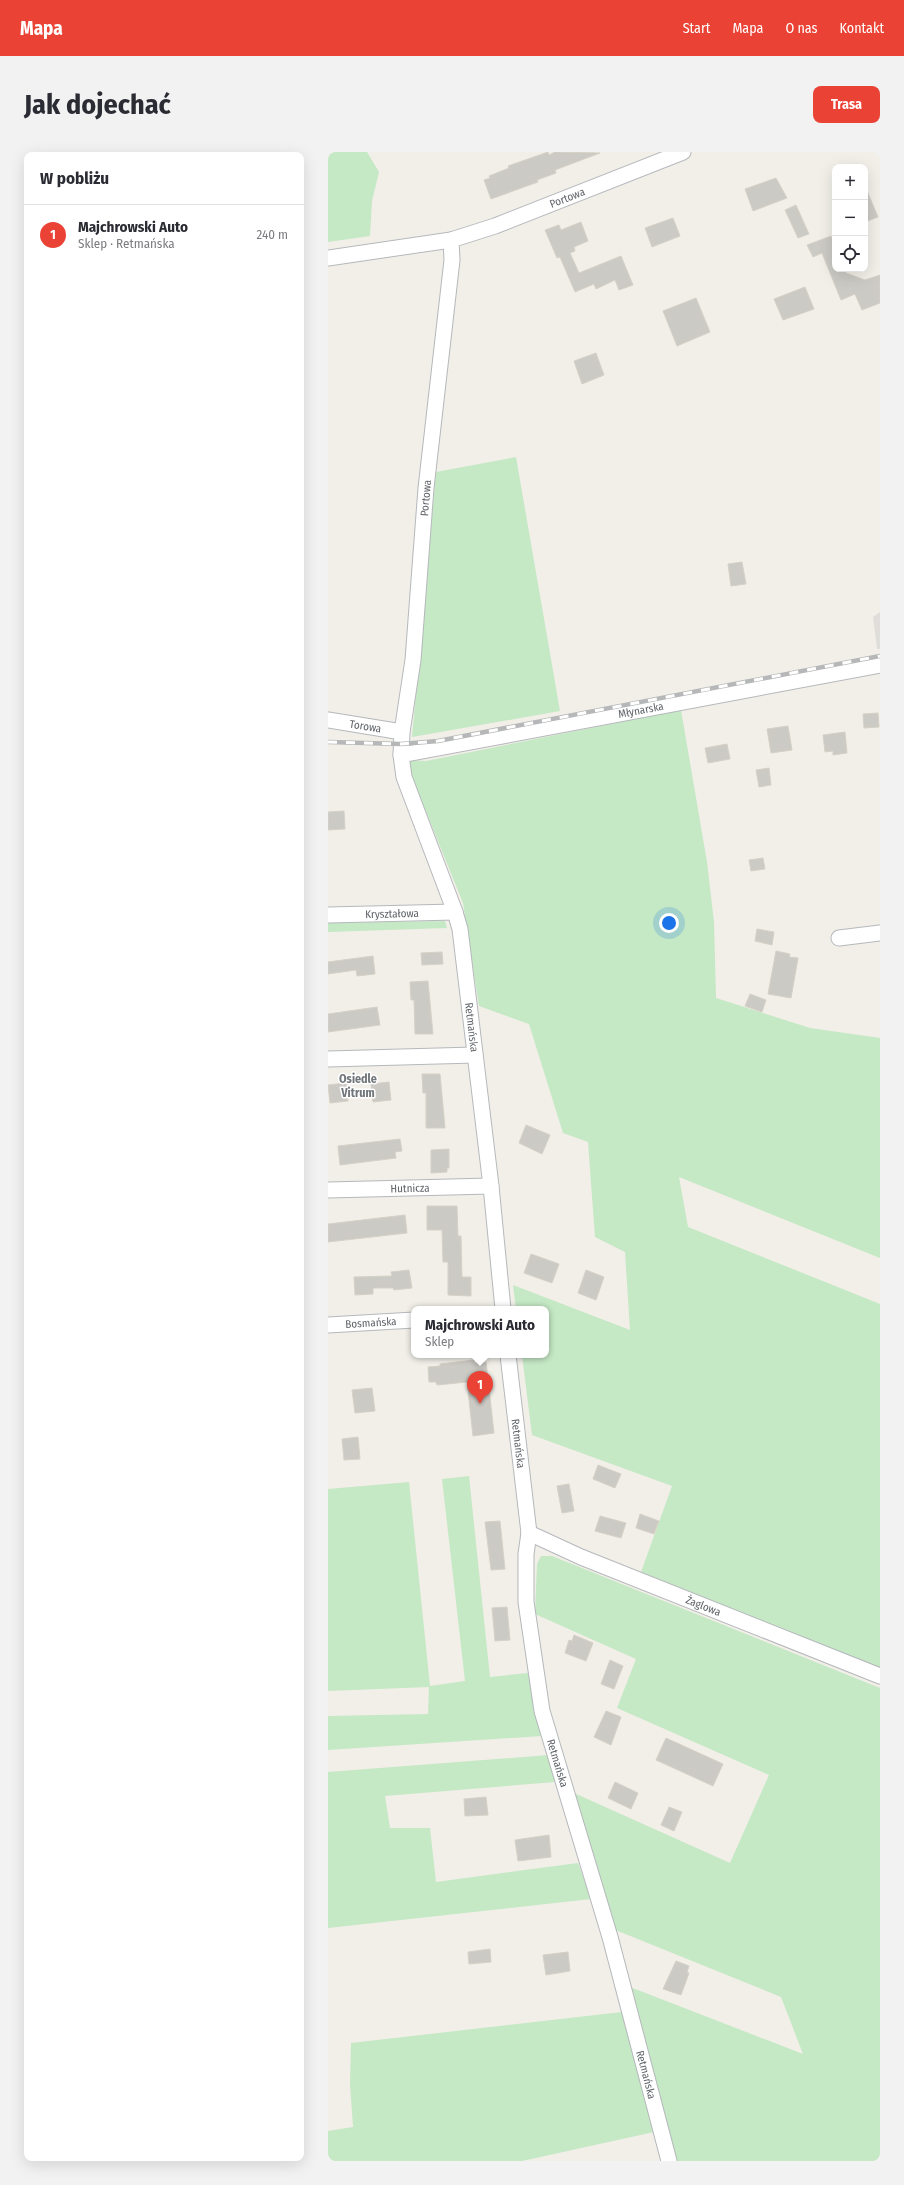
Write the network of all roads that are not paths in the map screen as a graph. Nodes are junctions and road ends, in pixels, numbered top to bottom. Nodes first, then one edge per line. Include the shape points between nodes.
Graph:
1 (683, 152) edge
2 (451, 240) junction
3 (328, 258) edge
4 (880, 665) edge
5 (328, 720) edge
6 (402, 732) junction
7 (401, 755) junction
8 (455, 912) junction
9 (328, 915) edge
10 (880, 933) edge
11 (839, 938) dead end
12 (475, 1055) junction
13 (328, 1059) edge
14 (491, 1186) junction
15 (328, 1190) edge
16 (503, 1306) edge
17 (411, 1320) edge
18 (328, 1324) edge
19 (508, 1358) edge
20 (529, 1533) junction
21 (880, 1676) edge
22 (669, 2161) edge

1 - 2 street, Portowa via 495,226
2 - 3 street, Portowa
2 - 6 street, Portowa via 452,260 426,488 413,660
4 - 7 street, Młynarska
5 - 6 street, Torowa
6 - 7 street, Portowa
7 - 8 street, Retmańska via 404,777
8 - 9 street, Kryształowa
8 - 12 street, Retmańska via 460,929
10 - 11 street
12 - 13 street
12 - 14 street, Retmańska
14 - 15 street, Hutnicza
14 - 16 street, Retmańska
17 - 18 street, Bosmańska
19 - 20 street, Retmańska
20 - 21 street, Żaglowa via 582,1557
20 - 22 street, Retmańska via 526,1554 526,1602 542,1711 610,1937

